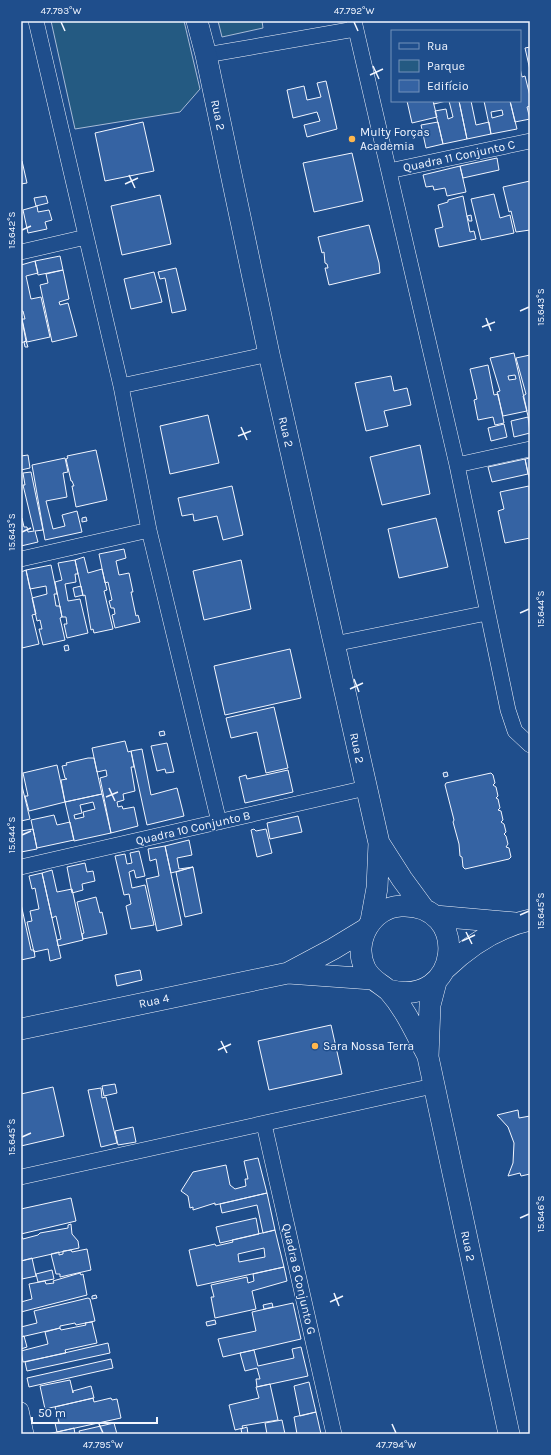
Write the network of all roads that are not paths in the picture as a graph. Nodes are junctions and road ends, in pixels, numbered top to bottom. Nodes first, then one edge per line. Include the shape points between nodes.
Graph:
1 (36, 21) edge
2 (197, 21) edge
3 (354, 25) edge
4 (206, 55) junction
5 (530, 140) edge
6 (389, 171) junction
7 (86, 237) junction
8 (21, 252) edge
9 (269, 354) junction
10 (121, 386) junction
11 (530, 448) edge
12 (458, 464) junction
13 (149, 530) junction
14 (21, 559) edge
15 (488, 613) junction
16 (334, 644) junction
17 (530, 745) edge
18 (366, 788) junction
19 (219, 822) junction
20 (379, 843) junction
21 (21, 867) edge
22 (430, 913) junction
23 (523, 922) edge
24 (369, 925) junction
25 (288, 973) junction
26 (441, 975) junction
27 (380, 985) junction
28 (21, 1030) edge
29 (428, 1057) junction
30 (433, 1086) junction
31 (264, 1124) junction
32 (21, 1177) edge
33 (21, 1410) edge
34 (26, 1434) edge
35 (334, 1434) edge
36 (509, 1434) edge

1 - 7 street
2 - 4 street, Rua 2
3 - 4 street
3 - 6 street
4 - 9 street, Rua 2
5 - 6 street, Quadra 11 Conjunto C
6 - 12 street
7 - 8 street
7 - 10 street
9 - 10 street
9 - 16 street, Rua 2
10 - 13 street
11 - 12 street
12 - 15 street
13 - 14 street
13 - 19 street
15 - 16 street
15 - 17 street via 508,710 515,730
16 - 18 street, Rua 2
18 - 19 street, Quadra 10 Conjunto B
18 - 20 street, Rua 2
19 - 21 street, Quadra 10 Conjunto B
20 - 22 street via 402,879
20 - 24 street via 377,888
22 - 23 street
22 - 24 street via 410,905 396,906 382,911
22 - 26 street via 444,927 449,941 450,955
23 - 26 street via 476,944 459,956
24 - 25 street via 333,949
24 - 27 street via 361,942 361,955 365,968
25 - 27 street
25 - 28 street, Rua 4
26 - 27 street via 425,989 413,993 400,994
26 - 29 street via 430,1005
27 - 29 street via 406,1016
29 - 30 street, Rua 2
30 - 31 street
30 - 36 street, Rua 2
31 - 32 street
31 - 35 street, Quadra 8 Conjunto G
33 - 34 street

